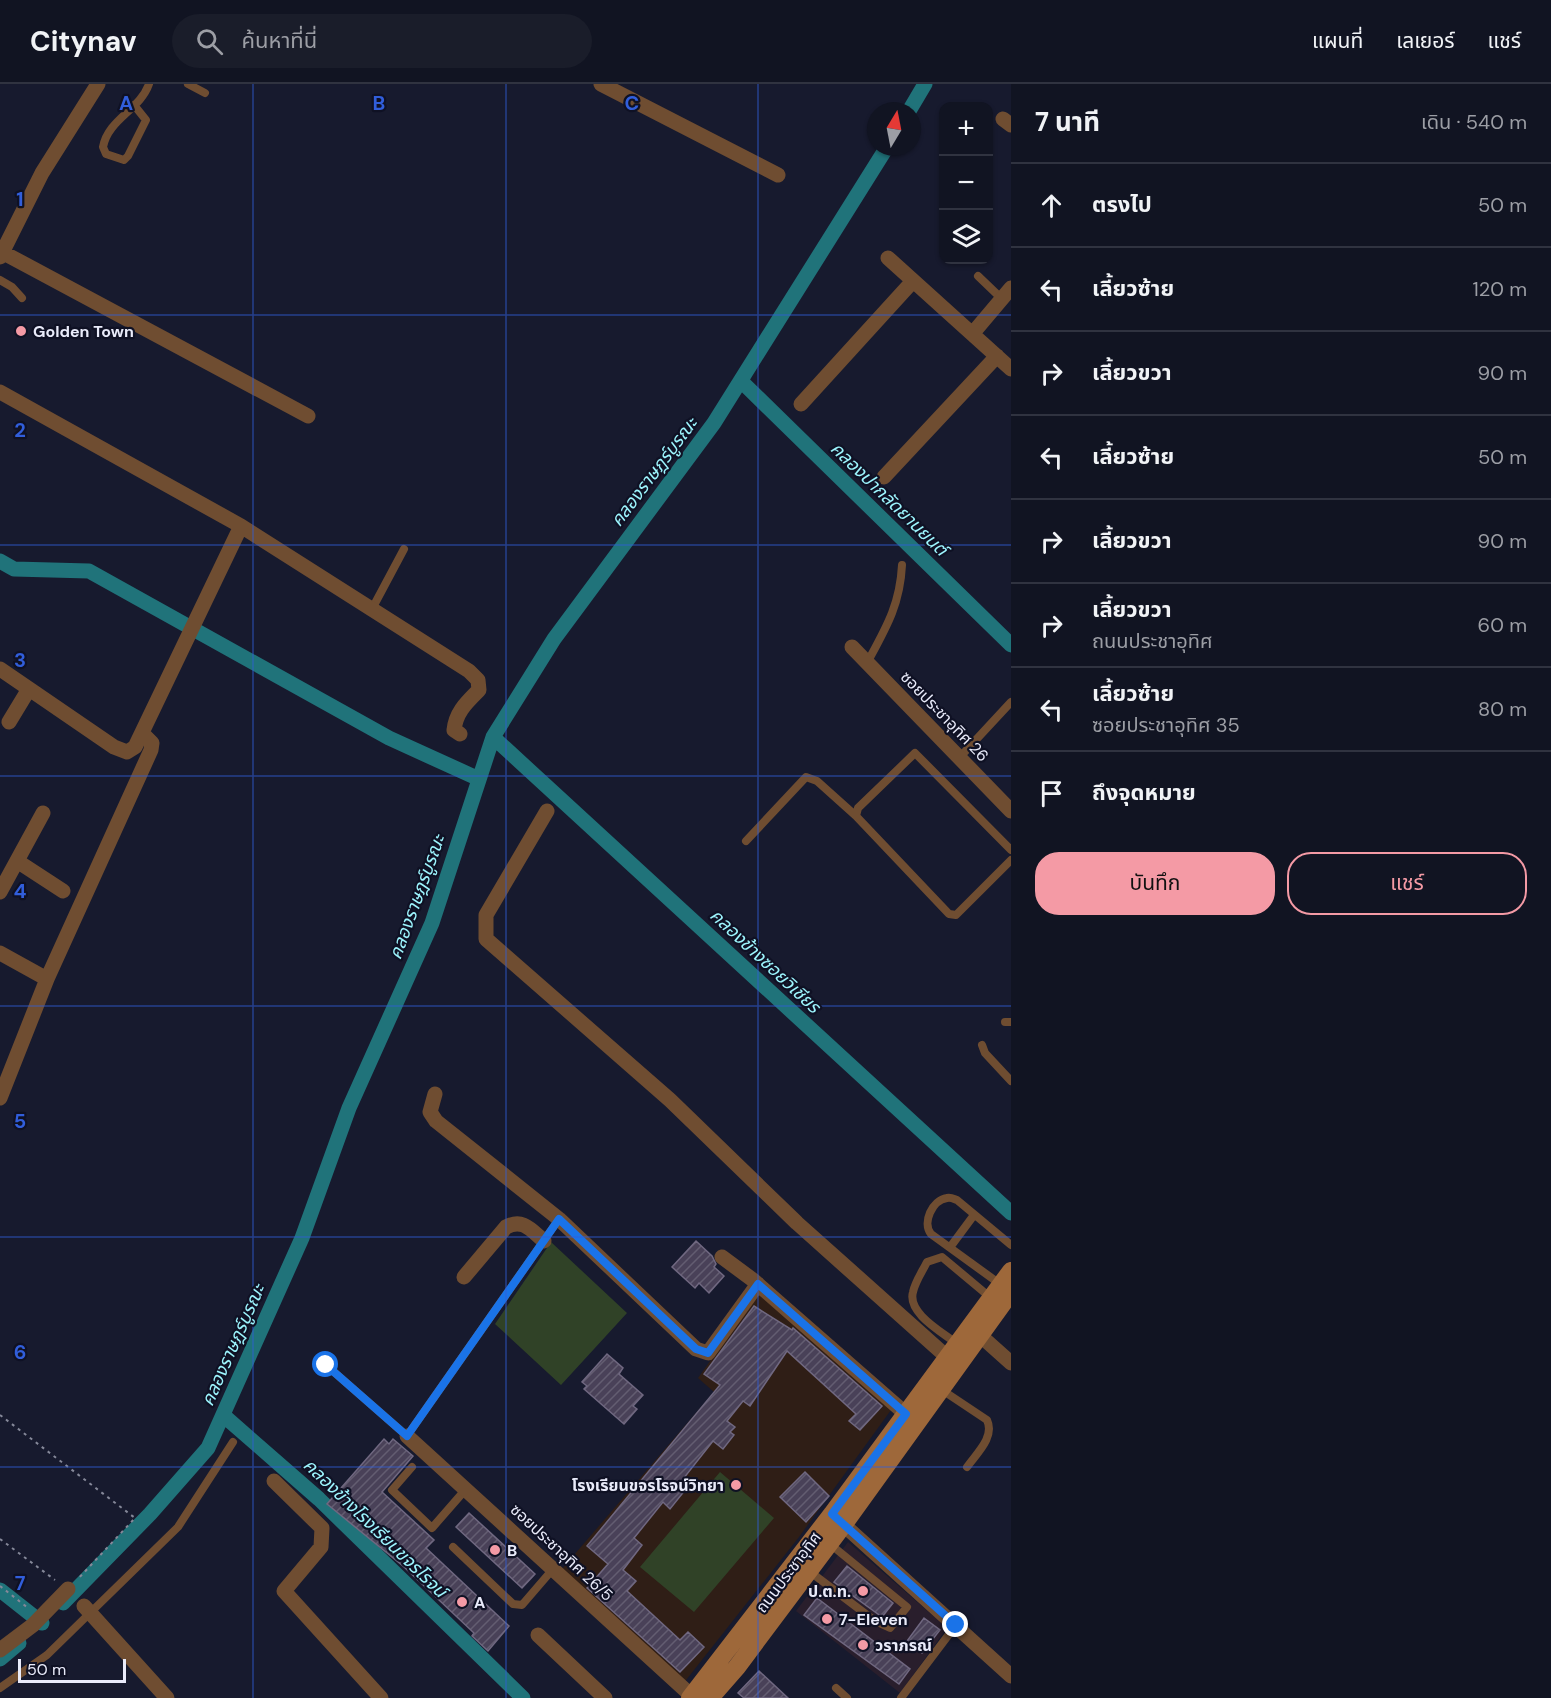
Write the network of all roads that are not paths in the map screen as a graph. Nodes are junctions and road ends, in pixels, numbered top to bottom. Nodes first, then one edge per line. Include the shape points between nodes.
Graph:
1 (98, 84) edge
2 (149, 84) edge
3 (188, 84) edge
4 (601, 84) edge
5 (205, 93) dead end
6 (134, 105) junction
7 (778, 175) dead end
8 (5, 233) edge
9 (1, 255) edge
10 (888, 258) dead end
11 (978, 276) dead end
12 (0, 280) edge
13 (913, 280) junction
14 (1006, 293) edge
15 (22, 298) dead end
16 (973, 333) junction
17 (997, 356) junction
18 (1011, 369) edge
19 (0, 392) edge
20 (801, 404) dead end
21 (308, 416) dead end
22 (884, 477) dead end
23 (241, 526) junction
24 (404, 549) dead end
25 (902, 565) dead end
26 (372, 609) junction
27 (852, 647) dead end
28 (867, 663) junction
29 (0, 669) edge
30 (29, 688) junction
31 (1011, 702) edge
32 (9, 722) dead end
33 (142, 733) junction
34 (460, 734) dead end
35 (960, 757) junction
36 (547, 811) dead end
37 (1011, 811) edge
38 (44, 813) dead end
39 (856, 816) junction
40 (746, 841) dead end
41 (1011, 850) edge
42 (1011, 860) edge
43 (17, 861) junction
44 (63, 891) dead end
45 (0, 892) edge
46 (0, 953) edge
47 (47, 980) junction
48 (982, 1045) dead end
49 (1011, 1081) edge
50 (435, 1094) dead end
51 (0, 1098) edge
52 (974, 1215) junction
53 (559, 1219) junction
54 (544, 1241) junction
55 (1011, 1245) edge
56 (951, 1246) junction
57 (722, 1257) dead end
58 (464, 1277) dead end
59 (758, 1284) junction
60 (1003, 1286) edge
61 (975, 1330) junction
62 (952, 1350) junction
63 (1011, 1363) edge
64 (326, 1365) dead end
65 (941, 1389) junction
66 (906, 1414) junction
67 (407, 1436) junction
68 (233, 1442) dead end
69 (412, 1467) dead end
70 (967, 1467) dead end
71 (274, 1481) dead end
72 (466, 1488) junction
73 (838, 1519) junction
74 (829, 1543) junction
75 (453, 1547) dead end
76 (553, 1569) junction
77 (809, 1571) junction
78 (68, 1589) road end
79 (87, 1609) junction
80 (956, 1625) junction
81 (538, 1635) dead end
82 (0, 1650) edge
83 (1011, 1676) edge
84 (0, 1688) edge
85 (836, 1688) dead end
86 (697, 1697) edge
87 (167, 1698) edge
88 (381, 1698) edge
89 (605, 1698) edge
90 (847, 1698) edge
91 (901, 1698) edge

1 - 8 street
2 - 6 lane
3 - 5 lane
4 - 7 street
6 - 6 lane via 109,130 103,147 106,154 124,160 128,156 146,120
8 - 9 street
9 - 21 street
10 - 13 street
11 - 14 lane
12 - 15 lane
13 - 16 street
13 - 20 street
14 - 16 street
16 - 17 street
17 - 18 street
17 - 22 street
19 - 23 street
23 - 26 street
23 - 33 street
24 - 26 lane
25 - 28 lane via 901,592
26 - 34 street via 478,680 479,690 456,719 454,730
27 - 28 street, ซอยประชาอุทิศ 26
28 - 35 street, ซอยประชาอุทิศ 26
29 - 30 street
30 - 32 street
30 - 33 street via 126,752 135,747
31 - 35 lane
33 - 47 street via 152,743 151,750
35 - 37 street, ซอยประชาอุทิศ 26
36 - 62 street via 486,915 486,939 670,1101 797,1223
38 - 43 street
39 - 40 lane via 817,781 806,777
39 - 41 lane via 866,799 915,753
39 - 42 lane via 949,914 956,915 967,906
43 - 44 street
43 - 45 street
46 - 47 street
47 - 51 street
48 - 49 lane
50 - 53 street via 430,1112 436,1121
52 - 55 lane
52 - 56 lane
52 - 56 lane via 957,1200 947,1198 939,1202 927,1219 927,1228
53 - 54 lane
53 - 59 street via 696,1349 708,1353
54 - 58 street via 515,1222 506,1227
54 - 67 lane
56 - 60 lane
57 - 59 street
59 - 66 street
60 - 61 main road, ถนนประชาอุทิศ
60 - 62 lane via 942,1257 927,1262 912,1293 912,1303
61 - 62 main road, ถนนประชาอุทิศ
61 - 63 street
61 - 65 main road, ถนนประชาอุทิศ
62 - 66 main road, ถนนประชาอุทิศ
64 - 67 lane
65 - 70 lane via 987,1420 990,1427 990,1435
65 - 73 main road, ถนนประชาอุทิศ
66 - 73 main road, ถนนประชาอุทิศ
67 - 72 street, ซอยประชาอุทิศ 26/5
68 - 79 lane via 178,1527
69 - 72 lane via 392,1490 432,1528
71 - 88 street via 322,1528 323,1538 321,1547 284,1591
72 - 76 street, ซอยประชาอุทิศ 26/5
73 - 74 main road, ถนนประชาอุทิศ
73 - 80 street
73 - 86 main road, ถนนประชาอุทิศ
74 - 77 main road, ถนนประชาอุทิศ
74 - 77 lane via 907,1607 890,1628
75 - 76 lane via 513,1604 522,1605
76 - 86 street, ซอยประชาอุทิศ 26/5
77 - 86 main road, ถนนประชาอุทิศ via 737,1667
78 - 82 street via 33,1625
79 - 84 lane via 47,1655
79 - 87 street
80 - 83 street
80 - 91 lane
81 - 89 street
85 - 90 lane

